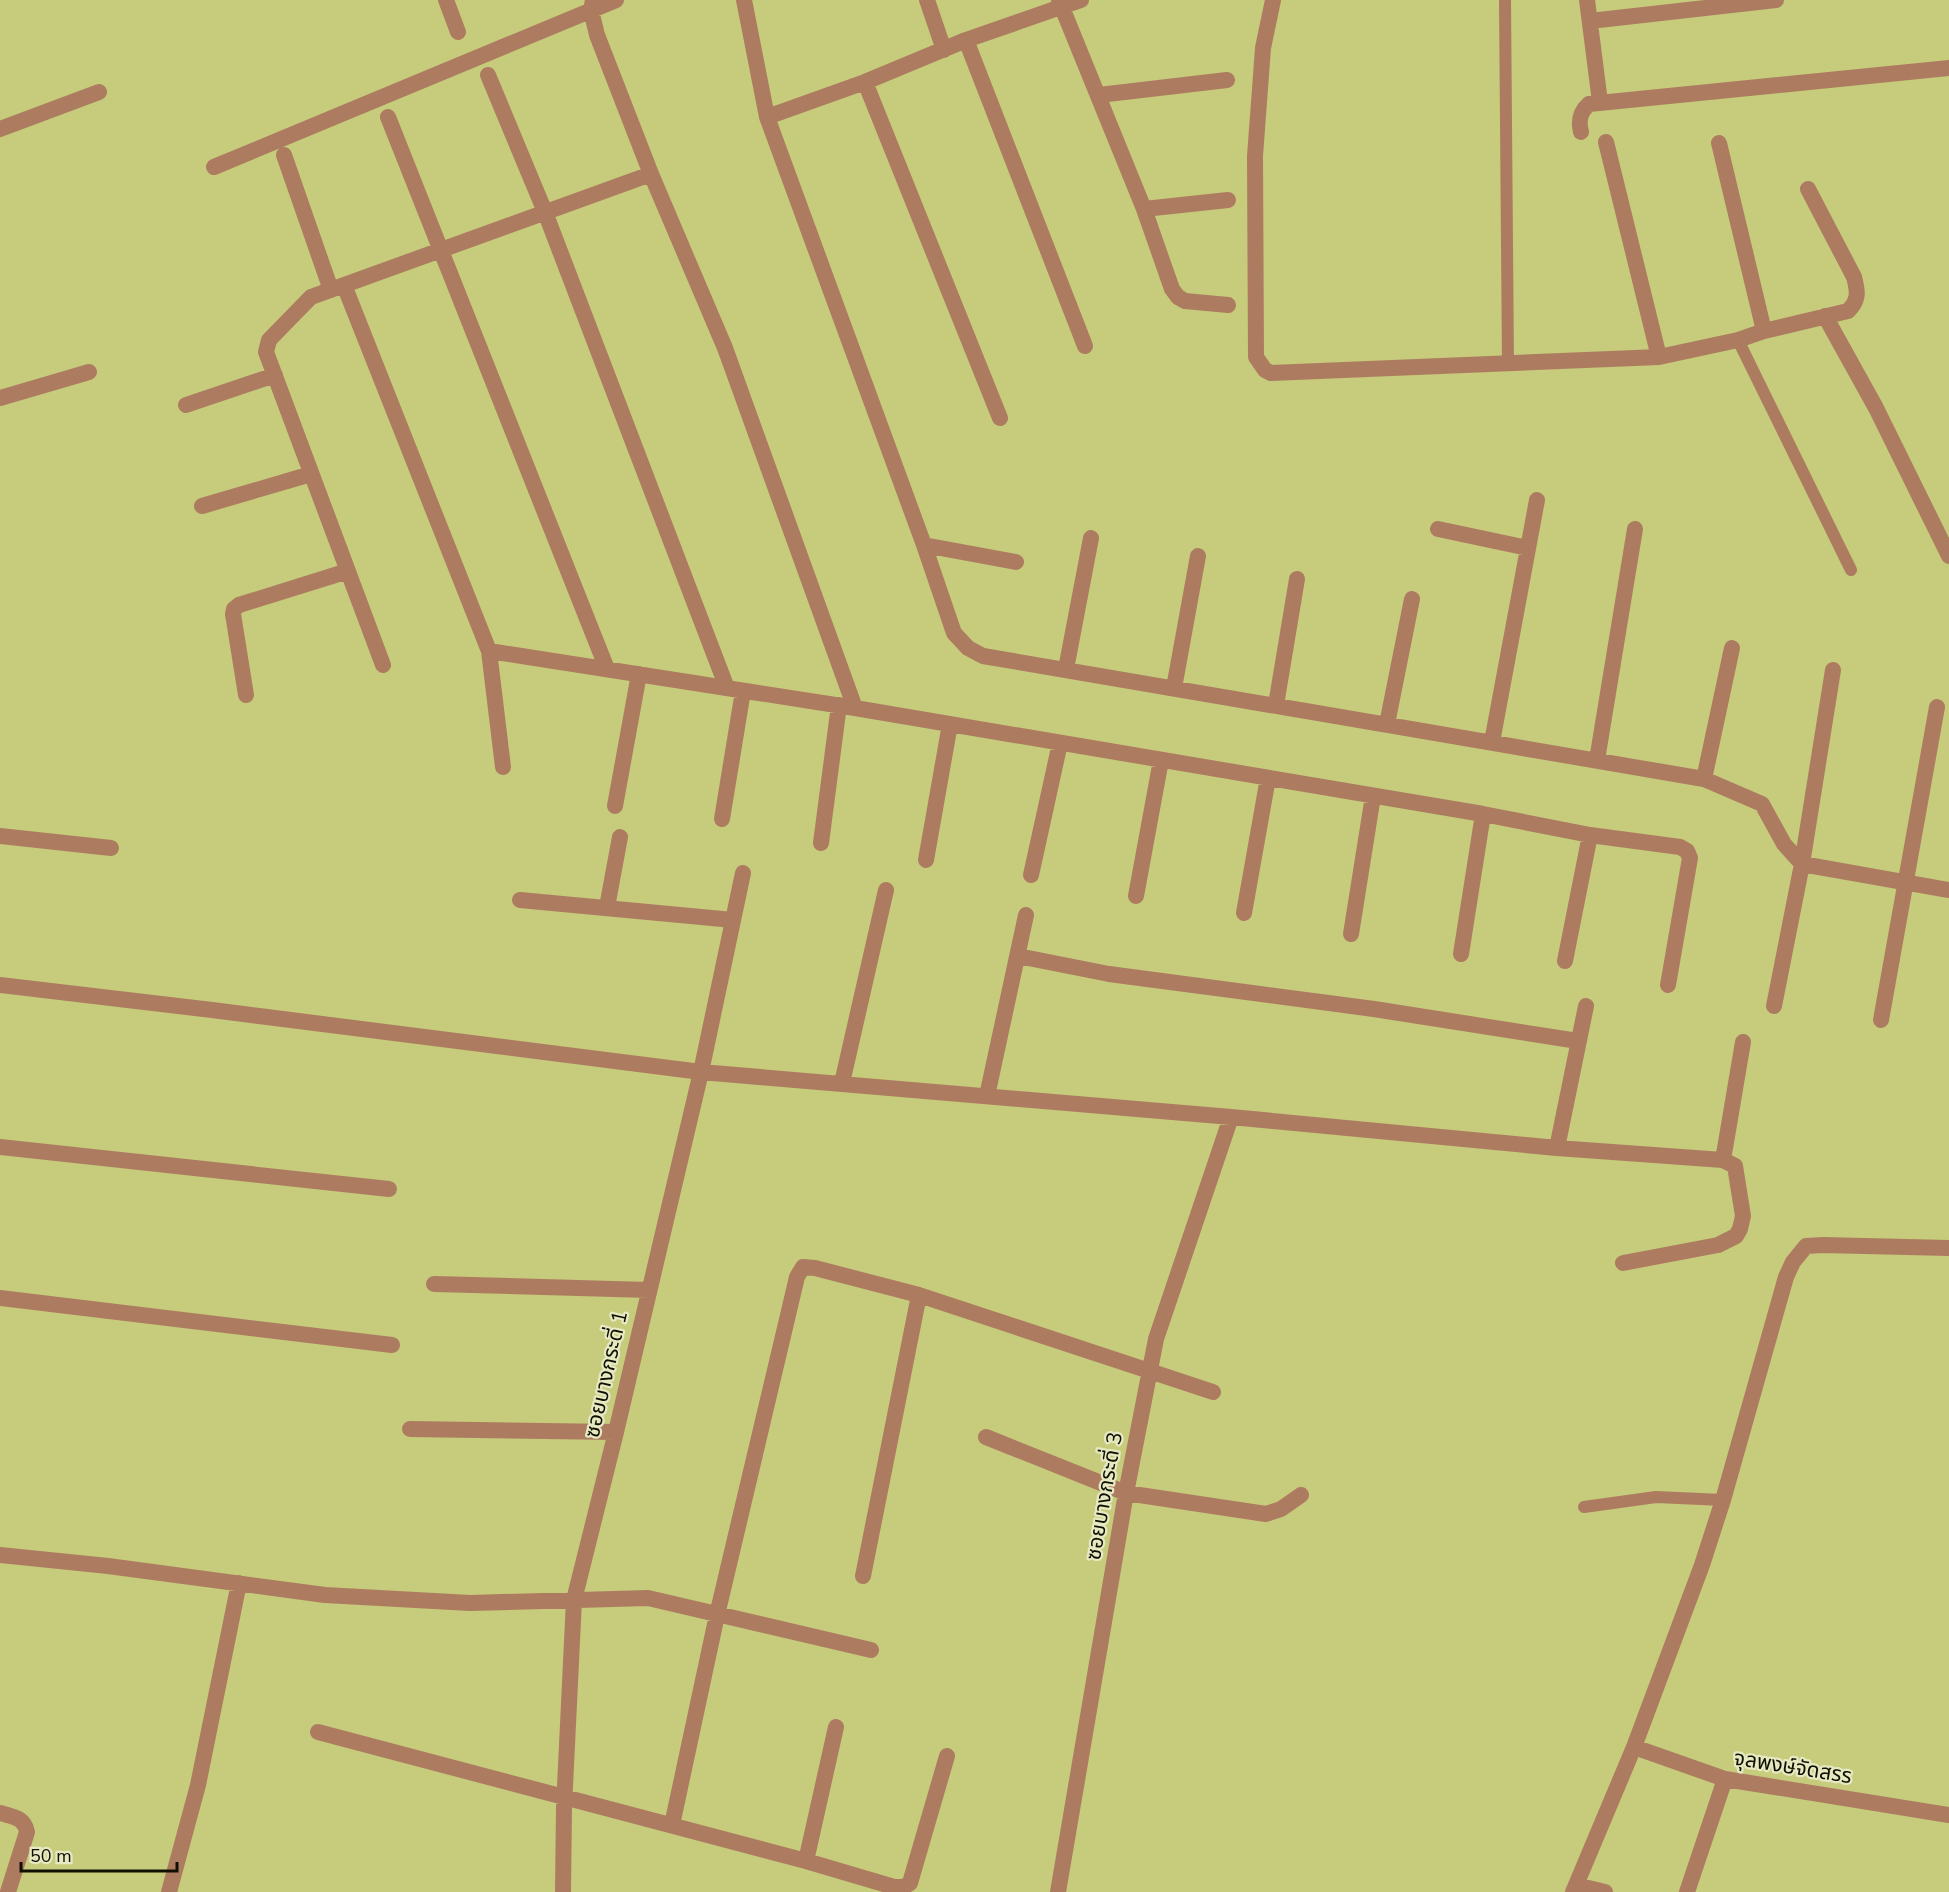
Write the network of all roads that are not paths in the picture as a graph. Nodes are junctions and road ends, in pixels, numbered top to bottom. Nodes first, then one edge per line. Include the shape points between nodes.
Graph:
1 (446, 0) edge
2 (616, 0) edge
3 (744, 0) edge
4 (927, 0) edge
5 (1081, 0) edge
6 (1273, 0) edge
7 (1505, 0) edge
8 (1587, 0) edge
9 (1776, 0) edge
10 (1060, 4) edge
11 (584, 7) edge
12 (1590, 21) junction
13 (458, 32) dead end
14 (966, 40) junction
15 (944, 50) junction
16 (1949, 68) edge
17 (488, 75) dead end
18 (1227, 80) dead end
19 (864, 81) junction
20 (99, 92) dead end
21 (1099, 95) junction
22 (1600, 102) junction
23 (388, 117) dead end
24 (767, 117) junction
25 (0, 129) edge
26 (1581, 132) dead end
27 (1606, 142) dead end
28 (1719, 143) dead end
29 (284, 155) dead end
30 (214, 167) dead end
31 (651, 174) junction
32 (1808, 189) dead end
33 (1228, 200) dead end
34 (1144, 209) junction
35 (545, 212) junction
36 (441, 250) junction
37 (338, 288) junction
38 (1228, 305) dead end
39 (1825, 316) junction
40 (1764, 332) junction
41 (1738, 340) junction
42 (1085, 346) dead end
43 (1659, 357) junction
44 (1508, 365) junction
45 (89, 372) dead end
46 (275, 375) junction
47 (0, 398) edge
48 (186, 405) dead end
49 (1000, 418) dead end
50 (312, 474) junction
51 (1537, 500) dead end
52 (202, 506) dead end
53 (1438, 529) dead end
54 (1635, 529) dead end
55 (1091, 538) dead end
56 (924, 545) junction
57 (1528, 548) junction
58 (1198, 556) dead end
59 (1949, 556) edge
60 (1016, 562) dead end
61 (1851, 570) dead end
62 (348, 571) junction
63 (1297, 579) dead end
64 (1412, 599) dead end
65 (1732, 648) dead end
66 (489, 651) junction
67 (383, 665) dead end
68 (607, 669) junction
69 (1066, 669) junction
70 (1833, 670) dead end
71 (639, 674) junction
72 (1174, 688) junction
73 (735, 689) junction
74 (246, 695) dead end
75 (1276, 705) junction
76 (847, 706) junction
77 (1937, 707) dead end
78 (950, 724) junction
79 (1387, 724) junction
80 (1060, 742) junction
81 (1492, 742) junction
82 (1161, 760) junction
83 (1597, 760) junction
84 (503, 767) dead end
85 (1268, 778) junction
86 (1704, 778) junction
87 (1373, 796) junction
88 (615, 807) dead end
89 (1484, 814) junction
90 (722, 819) dead end
91 (1590, 835) junction
92 (0, 836) edge
93 (620, 837) dead end
94 (821, 843) dead end
95 (111, 848) dead end
96 (926, 860) dead end
97 (1802, 864) junction
98 (743, 873) dead end
99 (1031, 875) dead end
100 (1906, 882) junction
101 (886, 890) dead end
102 (1949, 890) edge
103 (1136, 896) dead end
104 (520, 900) dead end
105 (607, 907) junction
106 (1244, 913) dead end
107 (1026, 915) dead end
108 (733, 920) junction
109 (1351, 934) dead end
110 (1461, 954) dead end
111 (1018, 956) junction
112 (1565, 960) dead end
113 (0, 985) edge
114 (1668, 985) dead end
115 (1586, 1006) dead end
116 (1774, 1006) dead end
117 (1881, 1020) dead end
118 (1578, 1041) junction
119 (1743, 1042) dead end
120 (701, 1072) junction
121 (842, 1083) junction
122 (987, 1096) junction
123 (1231, 1117) junction
124 (0, 1147) edge
125 (1557, 1148) junction
126 (1723, 1160) junction
127 (389, 1189) dead end
128 (1949, 1248) edge
129 (1623, 1263) dead end
130 (434, 1284) dead end
131 (649, 1290) junction
132 (919, 1295) junction
133 (0, 1298) edge
134 (392, 1345) dead end
135 (1150, 1370) junction
136 (1213, 1392) dead end
137 (410, 1429) dead end
138 (616, 1432) junction
139 (986, 1437) dead end
140 (1126, 1493) junction
141 (1301, 1494) dead end
142 (1723, 1500) junction
143 (1584, 1507) dead end
144 (0, 1555) edge
145 (862, 1576) dead end
146 (239, 1583) junction
147 (573, 1600) junction
148 (717, 1615) junction
149 (871, 1650) dead end
150 (836, 1727) dead end
151 (318, 1732) dead end
152 (1634, 1747) junction
153 (947, 1756) dead end
154 (1725, 1779) junction
155 (564, 1797) junction
156 (0, 1813) edge
157 (1949, 1815) edge
158 (672, 1825) junction
159 (806, 1861) junction
160 (1574, 1888) edge
161 (8, 1892) edge
162 (169, 1892) edge
163 (563, 1892) edge
164 (1058, 1892) edge
165 (1605, 1892) edge
166 (1687, 1892) edge

1 - 13 street
2 - 11 street
3 - 24 street
4 - 15 street
5 - 10 street
6 - 44 street via 1263,48 1255,156 1256,357 1260,364 1278,374
7 - 44 lane
8 - 12 street
9 - 12 street
10 - 14 street
10 - 21 street
11 - 30 street
11 - 31 street
12 - 22 street
14 - 15 street
14 - 42 street
15 - 19 street
16 - 22 street
17 - 35 street
18 - 21 street
19 - 24 street
19 - 49 street
20 - 25 street
21 - 34 street
22 - 26 street via 1582,110
23 - 36 street
24 - 56 street
27 - 43 street
28 - 40 street
29 - 37 street
31 - 35 street
31 - 76 street via 725,348
32 - 39 street via 1858,292 1848,311
33 - 34 street
34 - 38 street via 1178,297
35 - 36 street
35 - 73 street
36 - 37 street
36 - 68 street
37 - 46 street via 311,297 269,340 266,352
37 - 66 street
39 - 40 street
39 - 59 street via 1876,408
40 - 41 street
41 - 43 street
41 - 61 lane
43 - 44 street
45 - 47 street
46 - 48 street
46 - 50 street
50 - 52 street
50 - 62 street
51 - 57 street
53 - 57 street
54 - 83 street
55 - 69 street
56 - 60 street
56 - 69 street via 954,633 968,648 983,656
57 - 81 street
58 - 72 street
62 - 67 street
62 - 74 street via 234,609
63 - 75 street
64 - 79 street
65 - 86 street
66 - 68 street
66 - 84 street
68 - 71 street
69 - 72 street
70 - 97 street
71 - 73 street
71 - 88 street
72 - 75 street
73 - 76 street
73 - 90 street
75 - 79 street
76 - 78 street
76 - 94 street
77 - 100 street
78 - 80 street
78 - 96 street
79 - 81 street
80 - 82 street
80 - 99 street
81 - 83 street
82 - 85 street
82 - 103 street
83 - 86 street
85 - 87 street
85 - 106 street
86 - 97 street via 1762,804 1784,844
87 - 89 street
87 - 109 street
89 - 91 street
89 - 110 street
91 - 112 street
91 - 114 street via 1680,847 1689,854
92 - 95 street
93 - 105 street
97 - 100 street
97 - 116 street
98 - 108 street, ซอยบางกระดี่ 1
100 - 102 street
100 - 117 street
101 - 121 street
104 - 105 street
105 - 108 street
107 - 111 street
108 - 120 street, ซอยบางกระดี่ 1
111 - 118 street via 1109,974
111 - 122 street
113 - 120 street
115 - 118 street
118 - 125 street
119 - 126 street
120 - 121 street
120 - 131 street, ซอยบางกระดี่ 1
121 - 122 street
122 - 123 street
123 - 125 street
123 - 135 street, ซอยบางกระดี่ 3 via 1156,1339
124 - 127 street
125 - 126 street
126 - 129 street via 1735,1166 1737,1173 1743,1216 1736,1236 1718,1245
128 - 142 street via 1806,1246 1786,1277
130 - 131 street
131 - 138 street, ซอยบางกระดี่ 1
132 - 135 street
132 - 145 street
132 - 148 street via 803,1267 797,1277
133 - 134 street
135 - 136 street
135 - 140 street, ซอยบางกระดี่ 3
137 - 138 street
138 - 147 street, ซอยบางกระดี่ 1
139 - 140 street
140 - 141 street via 1266,1514 1281,1509
140 - 164 street, ซอยบางกระดี่ 3
142 - 143 lane via 1656,1497
142 - 152 street
144 - 146 street
146 - 147 street via 325,1594 470,1603
146 - 162 street via 198,1785
147 - 148 street via 648,1598
147 - 155 street, ซอยบางกระดี่ 1
148 - 149 street
148 - 158 street
150 - 159 street
151 - 155 street
152 - 154 street, จุลพงษ์จัดสรร
152 - 160 street
153 - 159 street via 910,1883 894,1887
154 - 157 street, จุลพงษ์จัดสรร
154 - 166 street
155 - 158 street
155 - 163 street, ซอยบางกระดี่ 1
156 - 161 street via 21,1819 27,1832
158 - 159 street
160 - 165 street

